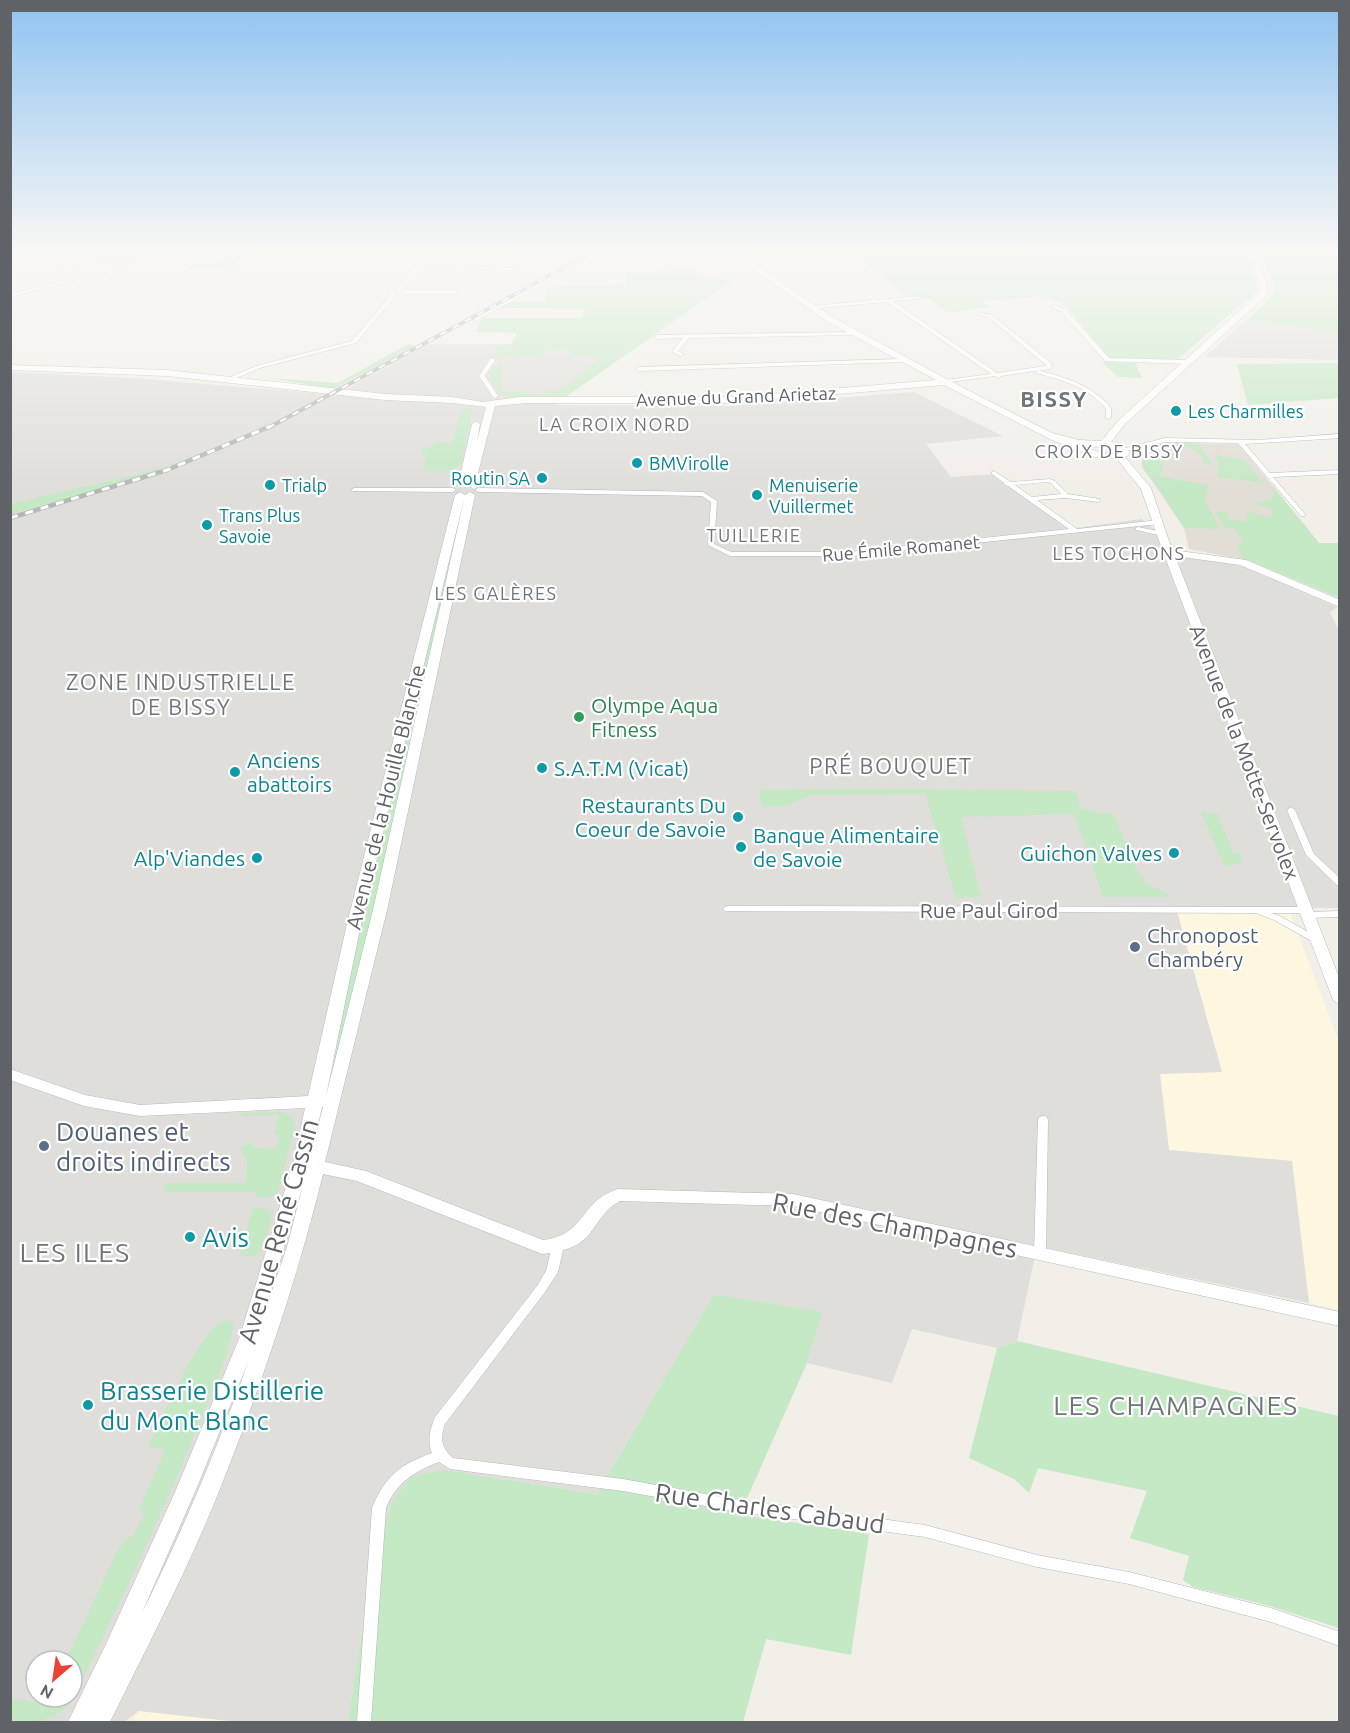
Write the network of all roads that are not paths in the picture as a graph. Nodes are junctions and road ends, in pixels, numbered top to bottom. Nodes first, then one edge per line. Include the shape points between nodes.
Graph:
1 (363, 331) edge
2 (849, 331) edge
3 (932, 331) edge
4 (1008, 331) edge
5 (1082, 331) edge
6 (1222, 331) edge
7 (854, 334) junction
8 (657, 337) dead end
9 (687, 337) junction
10 (681, 354) dead end
11 (492, 360) dead end
12 (903, 360) junction
13 (1187, 362) junction
14 (10, 367) edge
15 (639, 369) dead end
16 (1039, 370) junction
17 (998, 376) junction
18 (229, 380) junction
19 (945, 382) junction
20 (488, 398) junction
21 (1108, 418) dead end
22 (1113, 434) junction
23 (1338, 438) edge
24 (1240, 442) junction
25 (1097, 446) junction
26 (1123, 451) junction
27 (1109, 457) junction
28 (1340, 472) edge
29 (994, 473) dead end
30 (1269, 475) junction
31 (1007, 484) junction
32 (354, 490) dead end
33 (466, 490) junction
34 (1066, 496) junction
35 (1030, 499) junction
36 (1098, 500) dead end
37 (1152, 504) junction
38 (1303, 515) dead end
39 (1159, 522) junction
40 (1124, 528) junction
41 (1076, 531) junction
42 (1163, 534) junction
43 (1168, 552) junction
44 (1340, 604) edge
45 (1291, 810) dead end
46 (1340, 884) edge
47 (1249, 908) junction
48 (728, 909) dead end
49 (1306, 912) junction
50 (1340, 914) edge
51 (1317, 941) junction
52 (1340, 1000) edge
53 (10, 1074) edge
54 (323, 1101) junction
55 (1043, 1120) dead end
56 (309, 1165) junction
57 (558, 1246) junction
58 (1040, 1253) junction
59 (1340, 1319) edge
60 (439, 1456) junction
61 (1340, 1639) edge
62 (79, 1722) edge
63 (99, 1722) edge
64 (364, 1722) edge

1 - 18 street via 354,342 258,367
2 - 7 main road
3 - 17 street
4 - 16 street via 1049,364
5 - 13 street via 1107,360
6 - 13 main road
7 - 9 street
7 - 12 main road
8 - 9 street
9 - 10 street via 675,352
11 - 20 street via 482,372
12 - 15 street
12 - 19 main road
13 - 22 main road
14 - 18 main road, Avenue du Grand Arietaz via 154,372
16 - 17 street
16 - 21 street via 1084,387 1104,402
17 - 19 street
18 - 20 main road, Avenue du Grand Arietaz via 385,397
19 - 20 main road, Avenue du Grand Arietaz via 734,400
19 - 25 main road via 1054,435
20 - 33 main road, Avenue de la Houille Blanche
22 - 25 main road
22 - 26 main road, Avenue de la Motte-Servolex
23 - 24 street
24 - 26 street via 1165,440
24 - 30 street
25 - 26 main road
25 - 27 main road
26 - 27 main road
26 - 37 main road, Avenue de la Motte-Servolex
27 - 37 main road, Avenue de la Motte-Servolex
28 - 30 street
29 - 31 street
30 - 38 street
31 - 34 street via 1048,480
31 - 35 street
32 - 33 street
33 - 41 street, Rue Émile Romanet via 703,494 714,501 711,545 730,554 850,554
33 - 54 main road, Avenue de la Houille Blanche via 354,924
33 - 54 main road, Avenue de la Houille Blanche via 380,910
34 - 35 street
34 - 36 street
35 - 41 street
37 - 39 main road, Avenue de la Motte-Servolex
39 - 40 street, Rue Émile Romanet
39 - 42 main road, Avenue de la Motte-Servolex
40 - 41 street, Rue Émile Romanet
40 - 42 street, Rue Émile Romanet
42 - 43 main road, Avenue de la Motte-Servolex
43 - 44 main road via 1242,562
43 - 49 main road, Avenue de la Motte-Servolex
45 - 46 street via 1310,855
47 - 48 street, Rue Paul Girod
47 - 49 street, Rue Paul Girod
47 - 51 street, Rue Paul Girod via 1277,918
49 - 50 street, Rue Paul Girod
49 - 51 main road, Avenue de la Motte-Servolex
51 - 52 main road, Avenue de la Motte-Servolex
53 - 54 main road via 87,1104 140,1111
54 - 56 main road, Avenue René Cassin
55 - 58 street
56 - 57 main road via 360,1174 542,1247
56 - 62 main road, Avenue René Cassin via 248,1339 185,1492
56 - 63 main road, Avenue René Cassin via 296,1246 215,1477
57 - 58 main road, Rue des Champagnes via 578,1236 610,1197 639,1194 793,1200
57 - 60 street via 552,1272 541,1289 440,1420 434,1442
58 - 59 main road, Rue des Champagnes
60 - 61 street, Rue Charles Cabaud via 450,1463 925,1531 1037,1561 1129,1578
60 - 64 street via 410,1467 393,1481 379,1508

